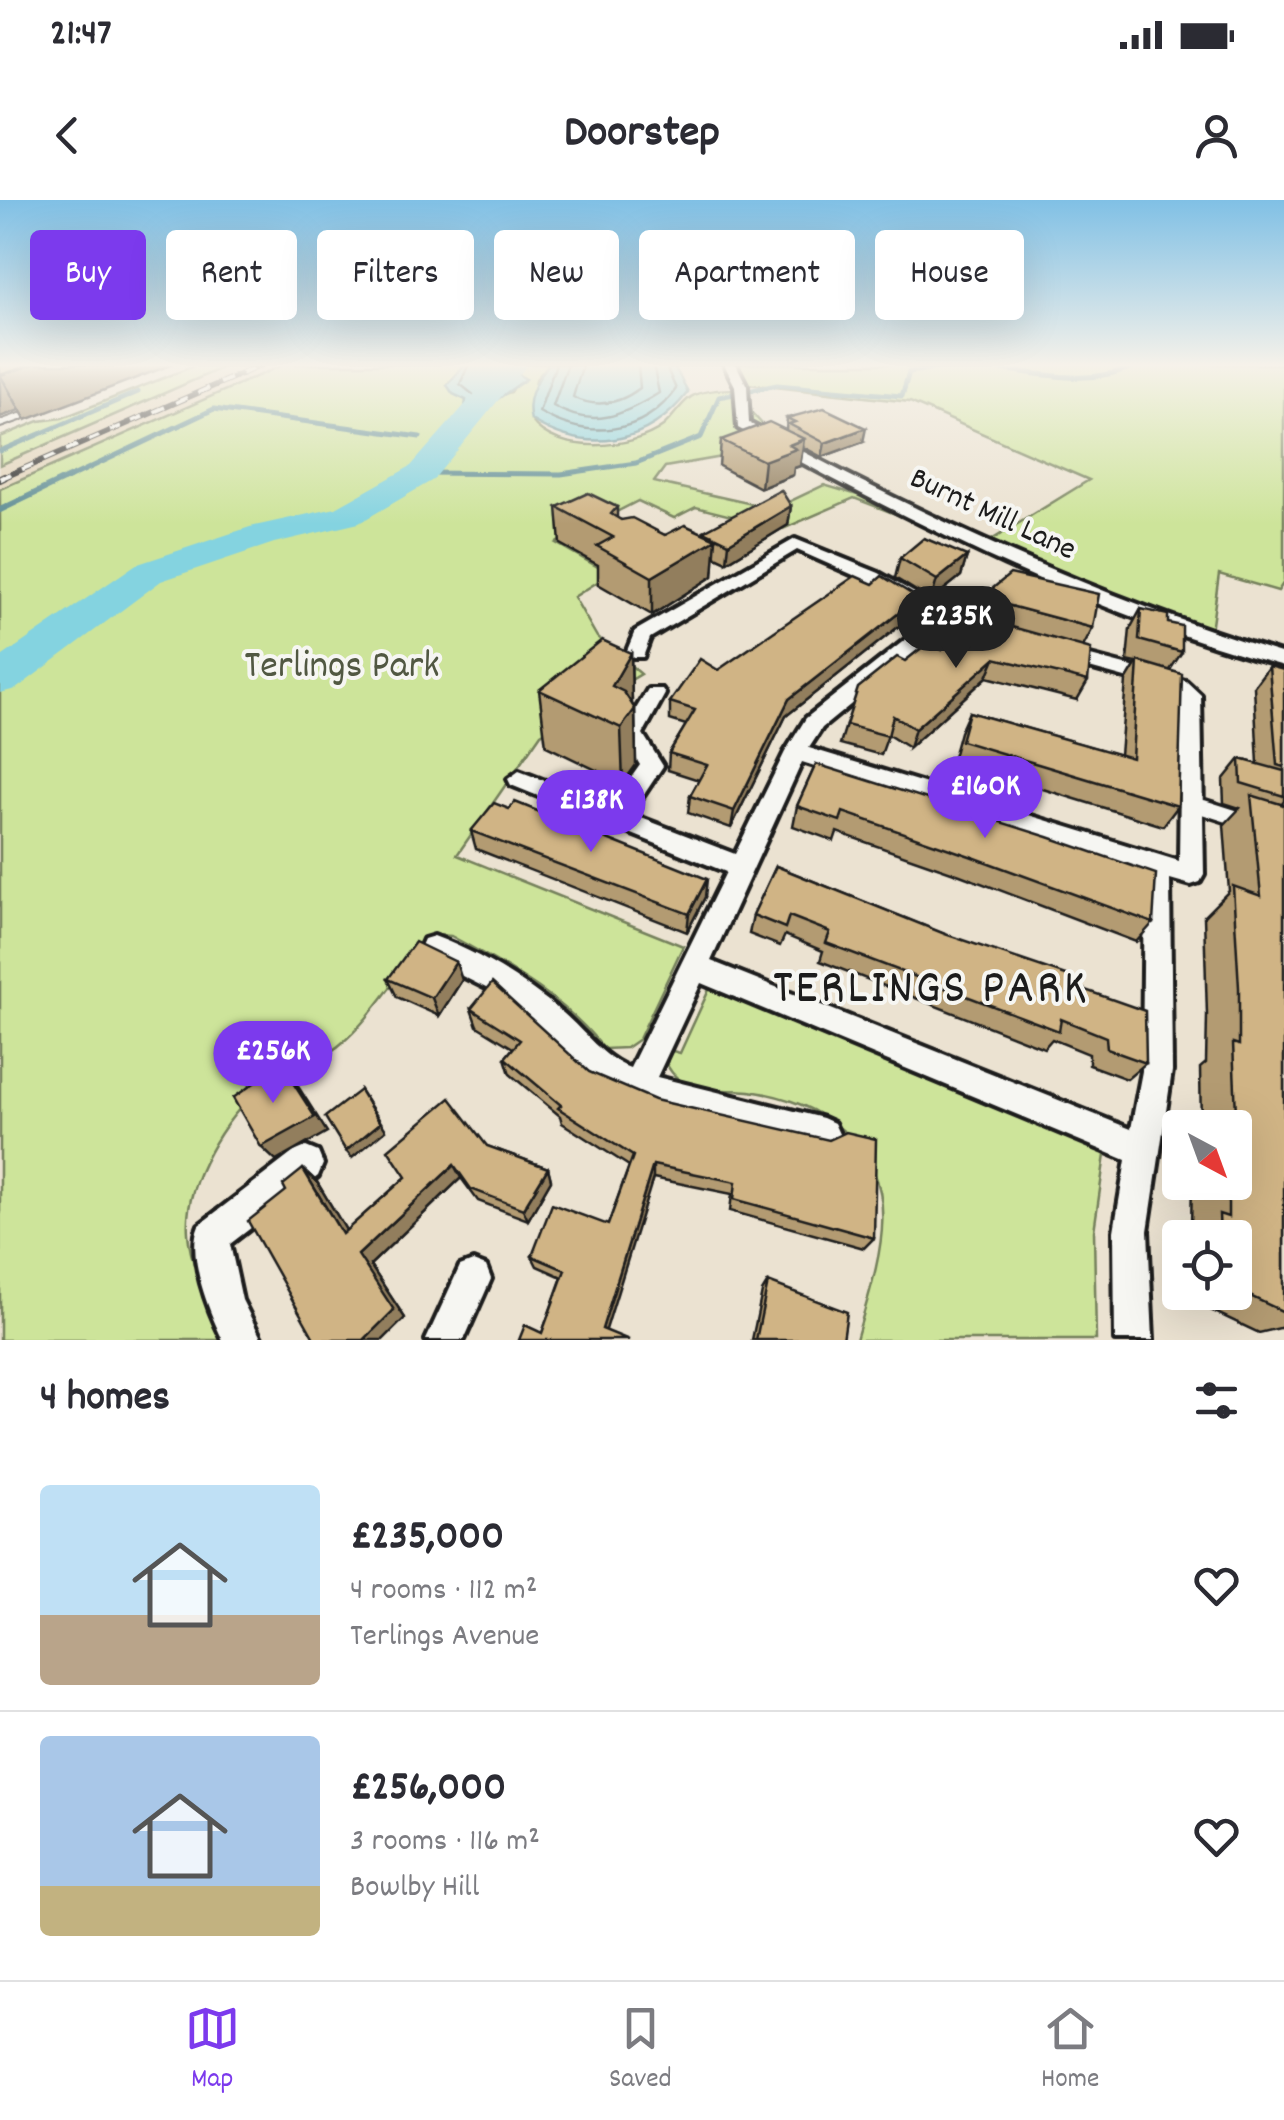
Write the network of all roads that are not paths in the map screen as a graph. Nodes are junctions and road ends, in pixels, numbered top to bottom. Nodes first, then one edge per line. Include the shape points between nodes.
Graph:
1 (20, 417) dead end
2 (742, 417) edge
3 (0, 424) edge
4 (940, 622) junction
5 (994, 634) edge
6 (1048, 650) edge
7 (636, 652) dead end
8 (1284, 660) edge
9 (656, 694) dead end
10 (796, 752) junction
11 (519, 779) dead end
12 (1192, 804) junction
13 (616, 817) junction
14 (1266, 827) edge
15 (1156, 864) junction
16 (742, 867) junction
17 (434, 948) edge
18 (694, 967) junction
19 (637, 1087) junction
20 (823, 1134) edge
21 (1145, 1151) junction
22 (306, 1164) dead end
23 (474, 1279) dead end
24 (1136, 1339) edge
25 (244, 1340) edge
26 (445, 1340) edge

1 - 3 lane
2 - 8 street, Burnt Mill Lane via 743,425 1002,559 1168,626
4 - 5 street
4 - 7 street via 930,606 822,550 795,544 728,574 642,635
4 - 10 street via 814,723
6 - 12 street via 1179,686 1191,696
9 - 13 street via 632,734 652,766
10 - 15 street
10 - 16 street
11 - 13 street
12 - 14 lane
12 - 15 street via 1191,875
13 - 16 street
15 - 21 street via 1157,1071
16 - 18 street
17 - 19 street via 502,982 605,1074
18 - 19 street
18 - 21 street
19 - 20 street
21 - 24 street via 1132,1232
22 - 25 street via 212,1237 226,1304
23 - 26 street

